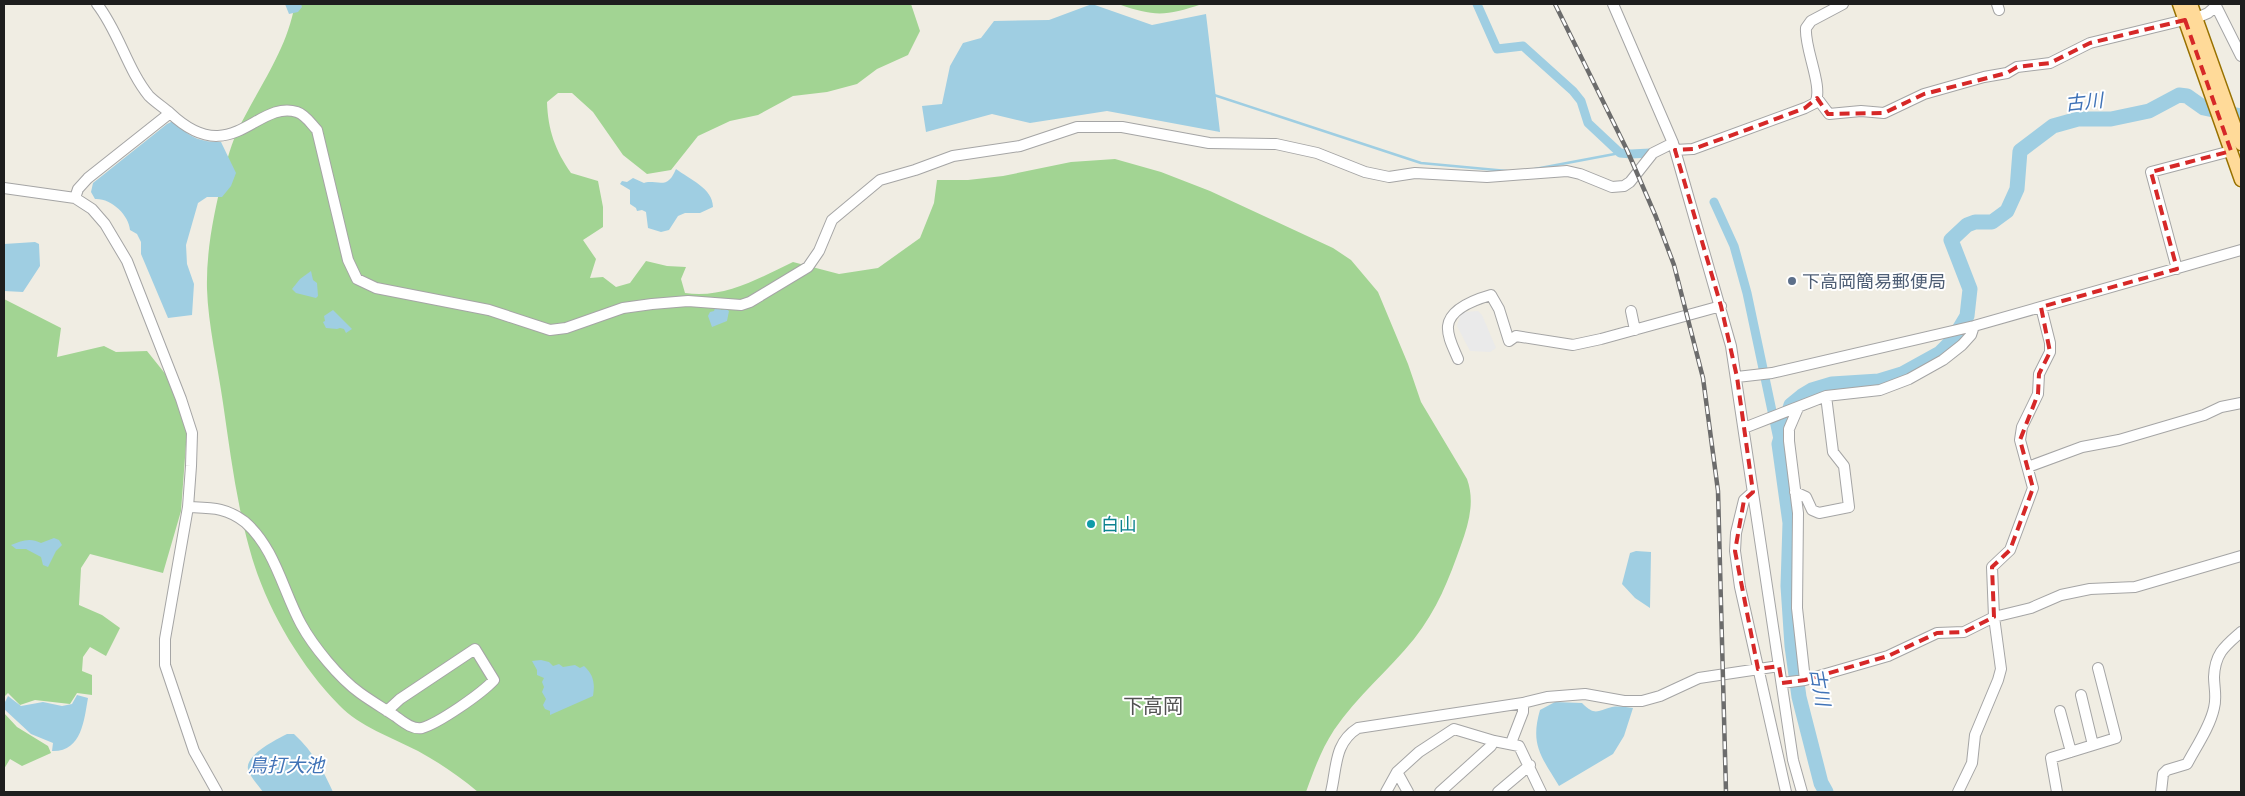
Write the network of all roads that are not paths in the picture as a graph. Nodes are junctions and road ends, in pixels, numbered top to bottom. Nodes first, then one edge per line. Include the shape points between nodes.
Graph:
1 (97, 4) edge
2 (1613, 4) edge
3 (1843, 4) edge
4 (2179, 4) edge
5 (2191, 4) edge
6 (2216, 5) edge
7 (2190, 18) junction
8 (2241, 56) edge
9 (1817, 98) junction
10 (170, 113) junction
11 (1674, 147) junction
12 (2236, 148) edge
13 (2241, 180) edge
14 (4, 188) edge
15 (75, 198) junction
16 (2241, 250) edge
17 (2177, 268) junction
18 (1721, 306) junction
19 (2042, 307) junction
20 (1631, 311) dead end
21 (1972, 326) junction
22 (1635, 330) junction
23 (1458, 359) dead end
24 (1737, 377) junction
25 (1826, 396) junction
26 (2241, 403) edge
27 (1797, 408) junction
28 (1744, 428) junction
29 (2028, 467) junction
30 (1754, 492) junction
31 (1795, 492) junction
32 (188, 507) junction
33 (2241, 556) edge
34 (1994, 617) junction
35 (2241, 632) edge
36 (1779, 666) junction
37 (2098, 668) dead end
38 (1758, 669) junction
39 (1804, 680) junction
40 (1786, 682) junction
41 (2080, 695) dead end
42 (1524, 703) junction
43 (387, 711) junction
44 (2060, 711) dead end
45 (1494, 741) junction
46 (1511, 743) junction
47 (2094, 745) junction
48 (2071, 752) junction
49 (1530, 765) junction
50 (1397, 772) junction
51 (217, 792) edge
52 (1331, 792) edge
53 (1386, 792) edge
54 (1408, 792) edge
55 (1440, 792) edge
56 (1498, 792) edge
57 (1542, 792) edge
58 (1786, 792) edge
59 (1802, 792) edge
60 (1958, 792) edge
61 (2057, 792) edge
62 (2161, 792) edge

1 - 10 street via 139,82 150,97
2 - 11 street
3 - 9 street via 1811,21 1806,28
4 - 7 main road
5 - 7 main road
6 - 7 street via 2208,13
6 - 8 street
7 - 9 street via 2090,43 2050,62 2017,67 2007,73 1924,94 1884,113 1829,114
7 - 12 main road via 2220,120
7 - 12 main road via 2234,122
9 - 11 street via 1815,103 1805,108 1693,149
10 - 11 street via 186,127 217,135 233,134 281,112 298,112 317,130 348,260 357,279 376,288 489,310 550,330 566,328 623,308 688,301 750,302 808,267 819,251 832,220 880,180 953,156 1020,146 1077,128 1122,127 1209,143 1276,144 1317,152 1365,172 1389,177 1421,173 1486,177 1567,171 1612,187 1630,182 1653,153
10 - 15 street via 88,178
11 - 18 street
12 - 13 main road
12 - 17 street via 2151,172
14 - 15 street
15 - 32 street via 92,209 105,224 126,261 182,399 192,433
16 - 17 street
17 - 19 street
18 - 22 street
18 - 24 street
19 - 21 street
19 - 29 street via 2050,352 2039,374 2038,394 2022,427 2020,440
20 - 22 street
21 - 24 street via 1772,373
21 - 25 street via 1971,335 1962,345 1909,379 1880,390
22 - 23 street via 1573,345 1516,336 1509,340 1500,309 1491,295 1475,300 1454,313 1448,325
24 - 28 street
25 - 27 street
25 - 31 street via 1833,452 1844,466 1849,508 1819,513 1812,510 1806,497
26 - 29 street via 2119,440 2082,447
27 - 28 street
27 - 31 street via 1789,429
28 - 30 street
29 - 34 street via 2033,488 2010,550 1992,567
30 - 36 street
30 - 38 street via 1744,500 1735,551
31 - 39 street via 1798,513 1797,608
32 - 43 street via 220,508 258,535 302,625 319,650 348,683
32 - 51 street via 170,601 165,665 194,751
33 - 34 street via 2135,587 2090,589 2061,595 2031,608
34 - 39 street via 1964,632 1937,633 1888,656
34 - 60 street via 2001,669 1975,734 1972,763
35 - 62 street via 2222,648 2218,657 2214,676 2214,710 2187,764 2163,774
36 - 38 street
36 - 40 street
37 - 47 street via 2116,738
38 - 42 street via 1691,680 1642,701 1585,694 1547,697
38 - 58 street
39 - 40 street
40 - 59 street via 1793,760
41 - 47 street
42 - 46 street
42 - 52 street via 1358,728 1347,734 1340,744
43 - 43 street via 475,649 494,680 463,706 421,728 412,727
44 - 48 street
45 - 46 street
45 - 50 street via 1454,729 1419,752
45 - 55 street
46 - 49 street via 1520,746
47 - 48 street
48 - 61 street via 2051,758
49 - 56 street
49 - 57 street
50 - 53 street
50 - 54 street

